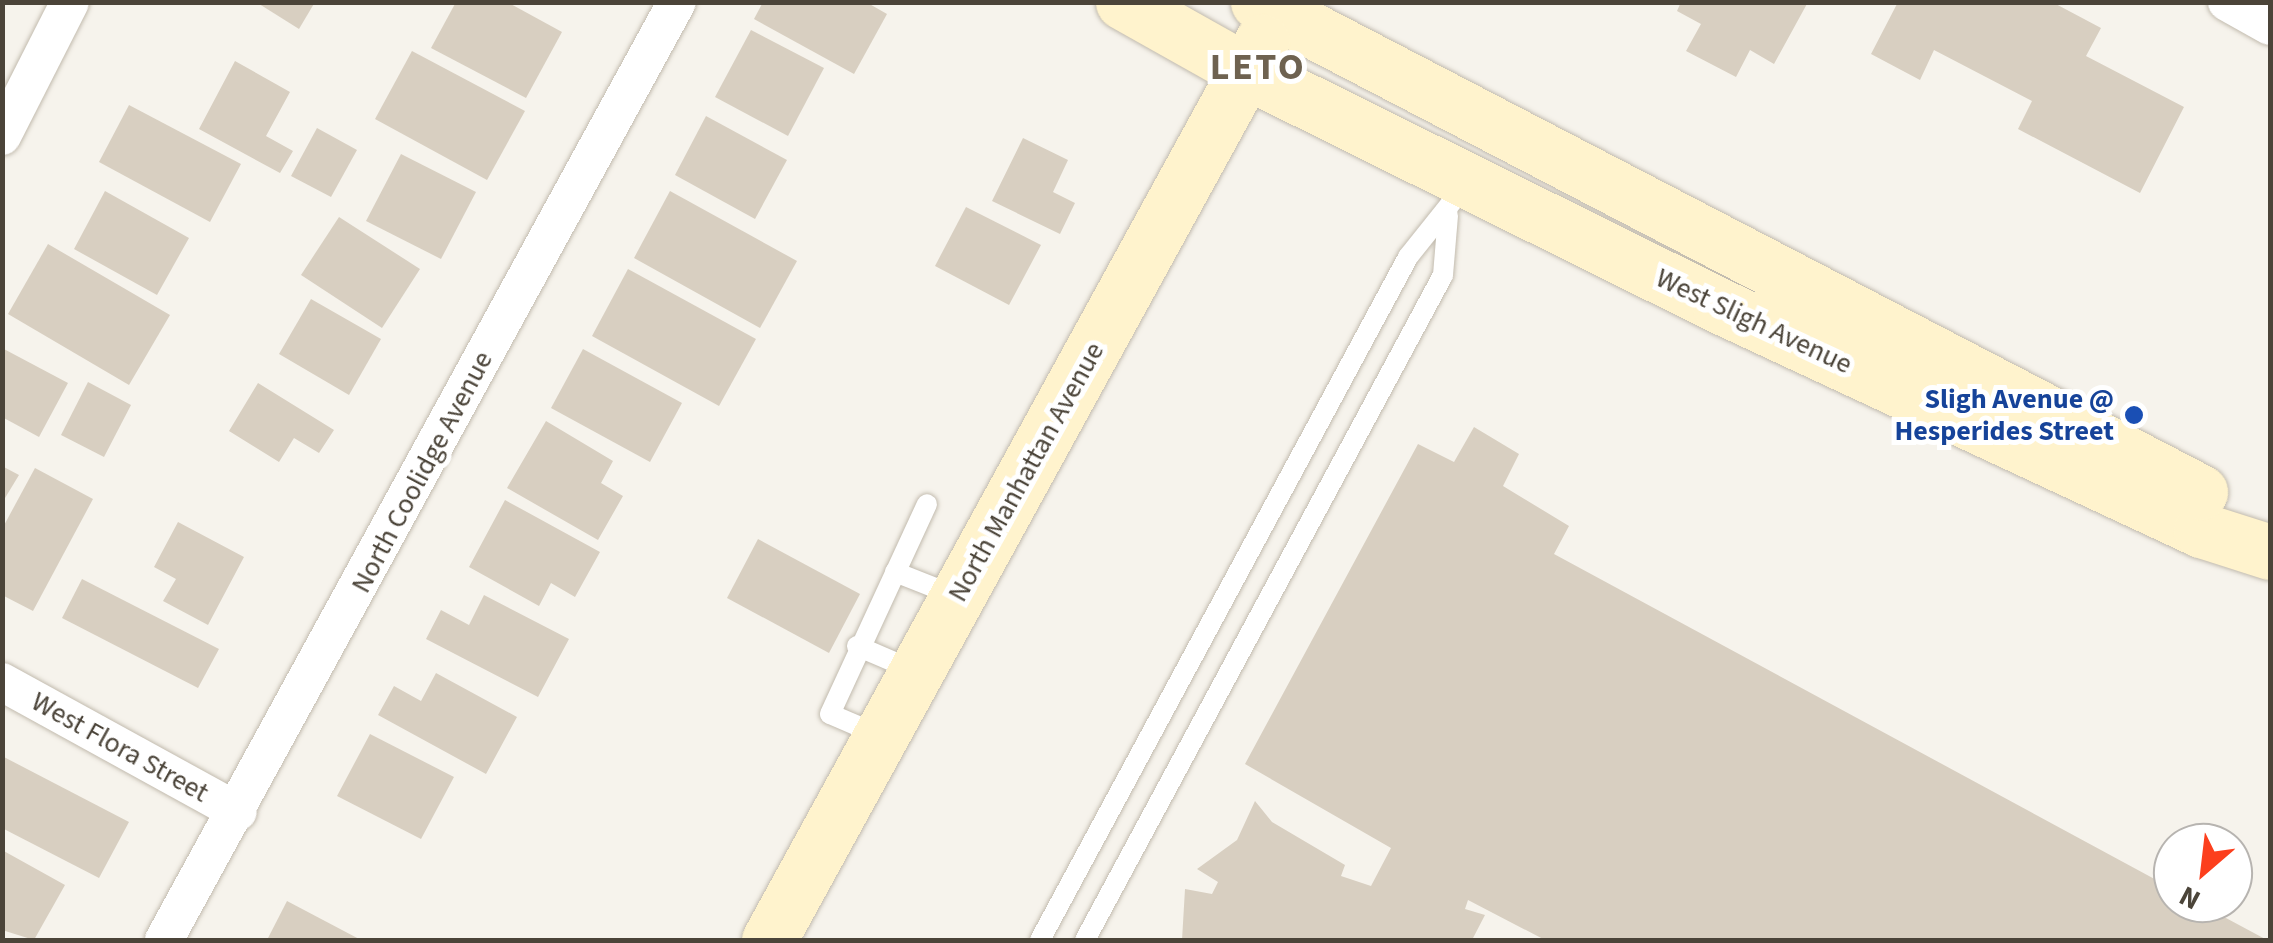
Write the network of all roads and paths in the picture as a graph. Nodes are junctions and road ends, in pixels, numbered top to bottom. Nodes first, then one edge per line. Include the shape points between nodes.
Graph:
1 (70, 2) edge
2 (676, 2) edge
3 (1123, 2) edge
4 (2228, 2) edge
5 (1272, 6) edge
6 (2270, 26) edge
7 (1246, 71) junction
8 (2, 136) edge
9 (1458, 198) junction
10 (927, 504) dead end
11 (2270, 540) edge
12 (2270, 552) edge
13 (895, 572) junction
14 (958, 597) junction
15 (857, 646) junction
16 (916, 672) junction
17 (2, 682) edge
18 (881, 736) junction
19 (238, 812) junction
20 (164, 940) edge
21 (768, 940) edge
22 (1040, 940) edge
23 (1085, 940) edge

1 - 8 street
2 - 19 street, North Coolidge Avenue
3 - 7 main road, West Sligh Avenue
4 - 6 street
5 - 7 main road, North Manhattan Avenue
5 - 11 main road, West Sligh Avenue via 1769,273 1894,329 2214,499
7 - 9 main road, West Sligh Avenue
7 - 14 main road, North Manhattan Avenue
9 - 12 main road, West Sligh Avenue via 2183,522
9 - 22 lane via 1408,258
9 - 23 lane via 1443,275
10 - 13 lane
13 - 14 lane
13 - 15 lane
14 - 16 main road, North Manhattan Avenue
15 - 16 lane
15 - 18 lane via 830,714
16 - 18 main road, North Manhattan Avenue
17 - 19 street, West Flora Street
18 - 21 main road, North Manhattan Avenue
19 - 20 street, North Coolidge Avenue

